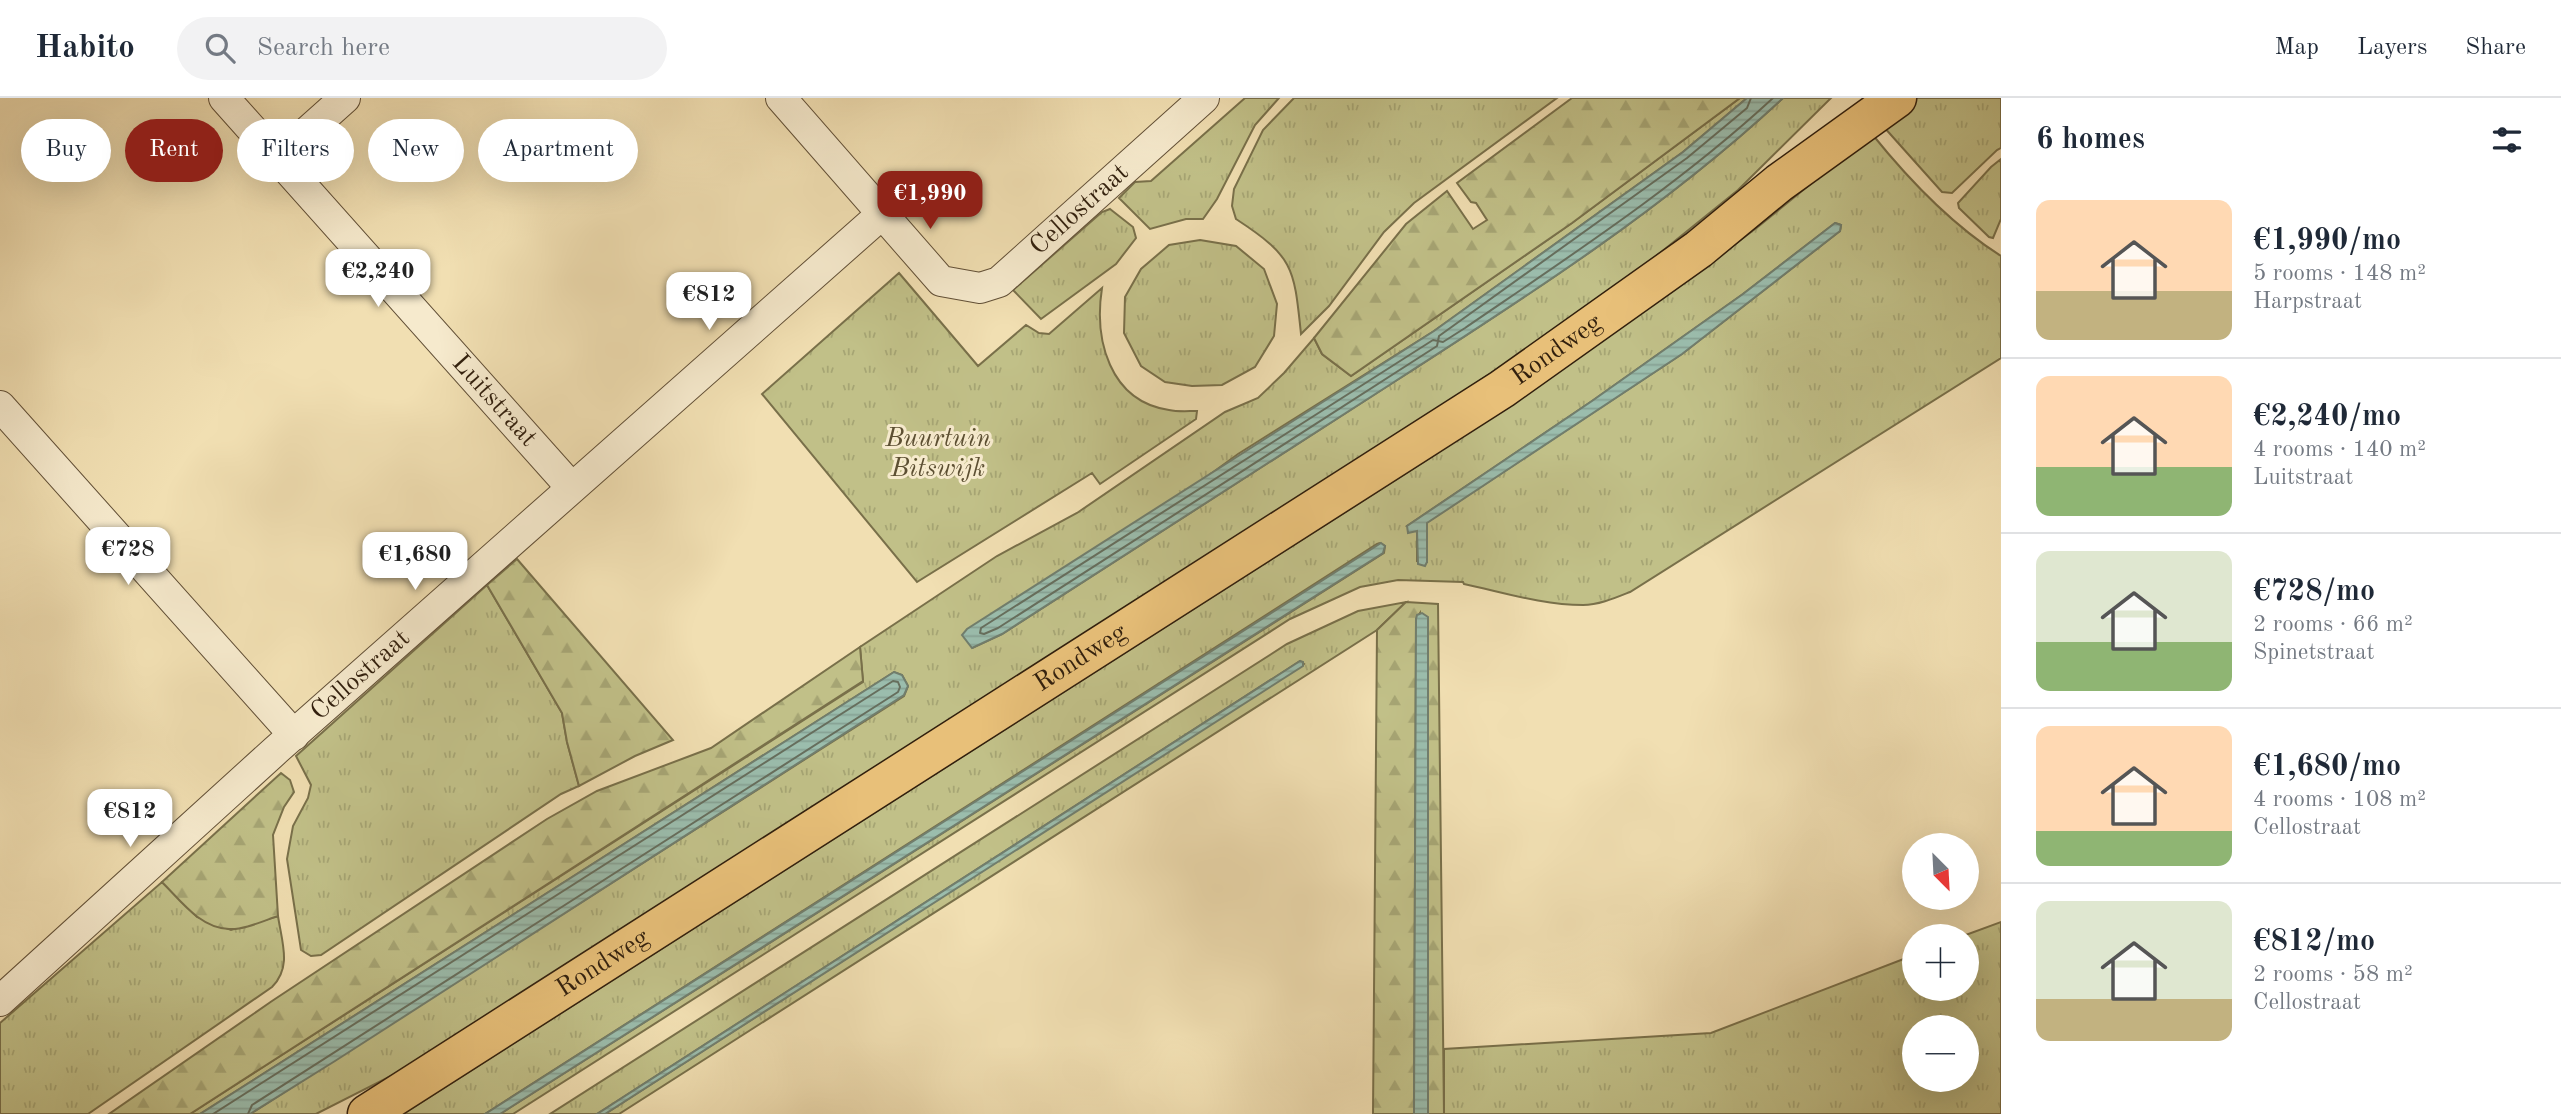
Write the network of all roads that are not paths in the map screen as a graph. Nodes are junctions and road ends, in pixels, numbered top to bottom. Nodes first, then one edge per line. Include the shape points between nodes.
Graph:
1 (224, 98) edge
2 (345, 98) edge
3 (781, 98) edge
4 (1204, 98) edge
5 (1853, 98) edge
6 (1897, 98) edge
7 (243, 119) edge
8 (322, 119) edge
9 (299, 182) edge
10 (1780, 183) junction
11 (882, 214) junction
12 (0, 406) edge
13 (571, 487) junction
14 (294, 735) junction
15 (0, 1002) edge
16 (367, 1114) edge

1 - 7 street, Luitstraat
2 - 8 street
3 - 11 street
4 - 11 street, Cellostraat via 999,282 979,288 941,281
5 - 10 main road, Rondweg
6 - 10 main road, Rondweg
9 - 13 street, Luitstraat
10 - 16 main road, Rondweg via 1699,249 1502,389
11 - 13 street, Cellostraat
12 - 14 street
13 - 14 street, Cellostraat
14 - 15 street, Cellostraat

